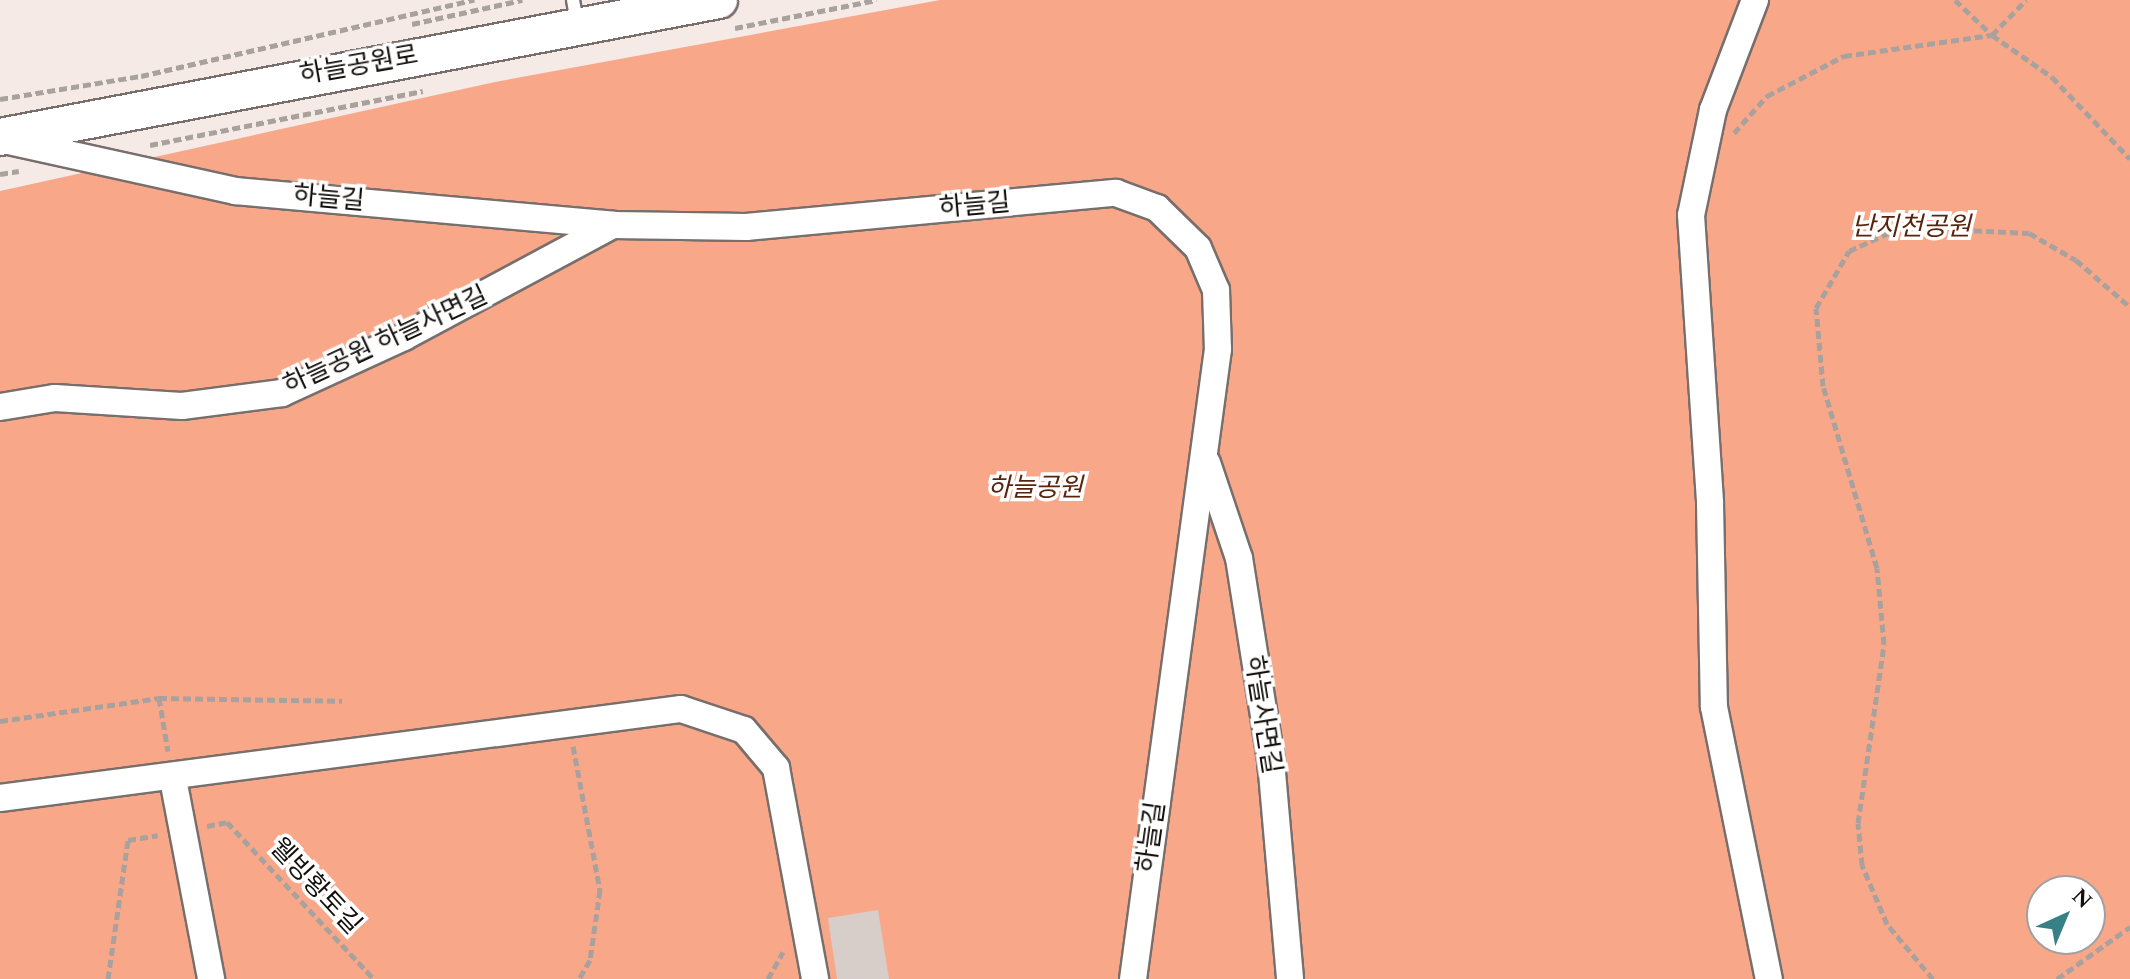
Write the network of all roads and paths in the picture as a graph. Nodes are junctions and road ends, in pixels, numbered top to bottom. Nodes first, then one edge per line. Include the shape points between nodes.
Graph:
1 (474, 0) edge
2 (719, 0) edge
3 (1755, 0) edge
4 (1955, 0) edge
5 (2026, 0) edge
6 (575, 13) edge
7 (1992, 35) junction
8 (0, 99) edge
9 (0, 138) edge
10 (2130, 159) edge
11 (1700, 170) junction
12 (613, 225) junction
13 (2130, 307) edge
14 (0, 407) edge
15 (1205, 456) junction
16 (159, 698) junction
17 (342, 701) dead end
18 (0, 721) edge
19 (568, 725) junction
20 (173, 779) junction
21 (0, 798) edge
22 (227, 822) dead end
23 (180, 831) junction
24 (2130, 927) edge
25 (108, 979) edge
26 (211, 979) edge
27 (374, 979) edge
28 (579, 979) edge
29 (815, 979) edge
30 (1133, 979) edge
31 (1290, 979) edge
32 (1769, 979) edge
33 (1933, 979) edge
34 (2060, 979) edge

1 - 8 path via 141,76
2 - 6 street, 하늘공원로
3 - 11 street via 1713,110
4 - 7 path
5 - 7 path
6 - 9 street, 하늘공원로
7 - 10 path via 2052,77
7 - 11 path via 1844,56 1767,96
9 - 12 street, 하늘길 via 235,191
11 - 32 street via 1691,215 1706,413 1714,707
12 - 14 street, 하늘공원 하늘사면길 via 404,337 282,393 182,406 55,398
12 - 15 street, 하늘길 via 746,227 1116,193 1157,208 1198,248 1216,290 1218,349
13 - 33 path via 2076,260 2029,233 1902,227 1849,251 1816,308 1814,341 1823,386 1877,568 1884,644 1858,823 1862,865 1887,924
15 - 30 street, 하늘길
15 - 31 street, 하늘사면길 via 1239,558 1271,761
16 - 17 path
16 - 18 path
16 - 20 path
19 - 20 street
19 - 28 path via 600,890 590,960
19 - 29 street via 681,709 744,730 776,768
20 - 21 street
20 - 23 street
22 - 27 path, 웰빙황토길
23 - 25 path via 128,840
23 - 26 street
24 - 34 path

